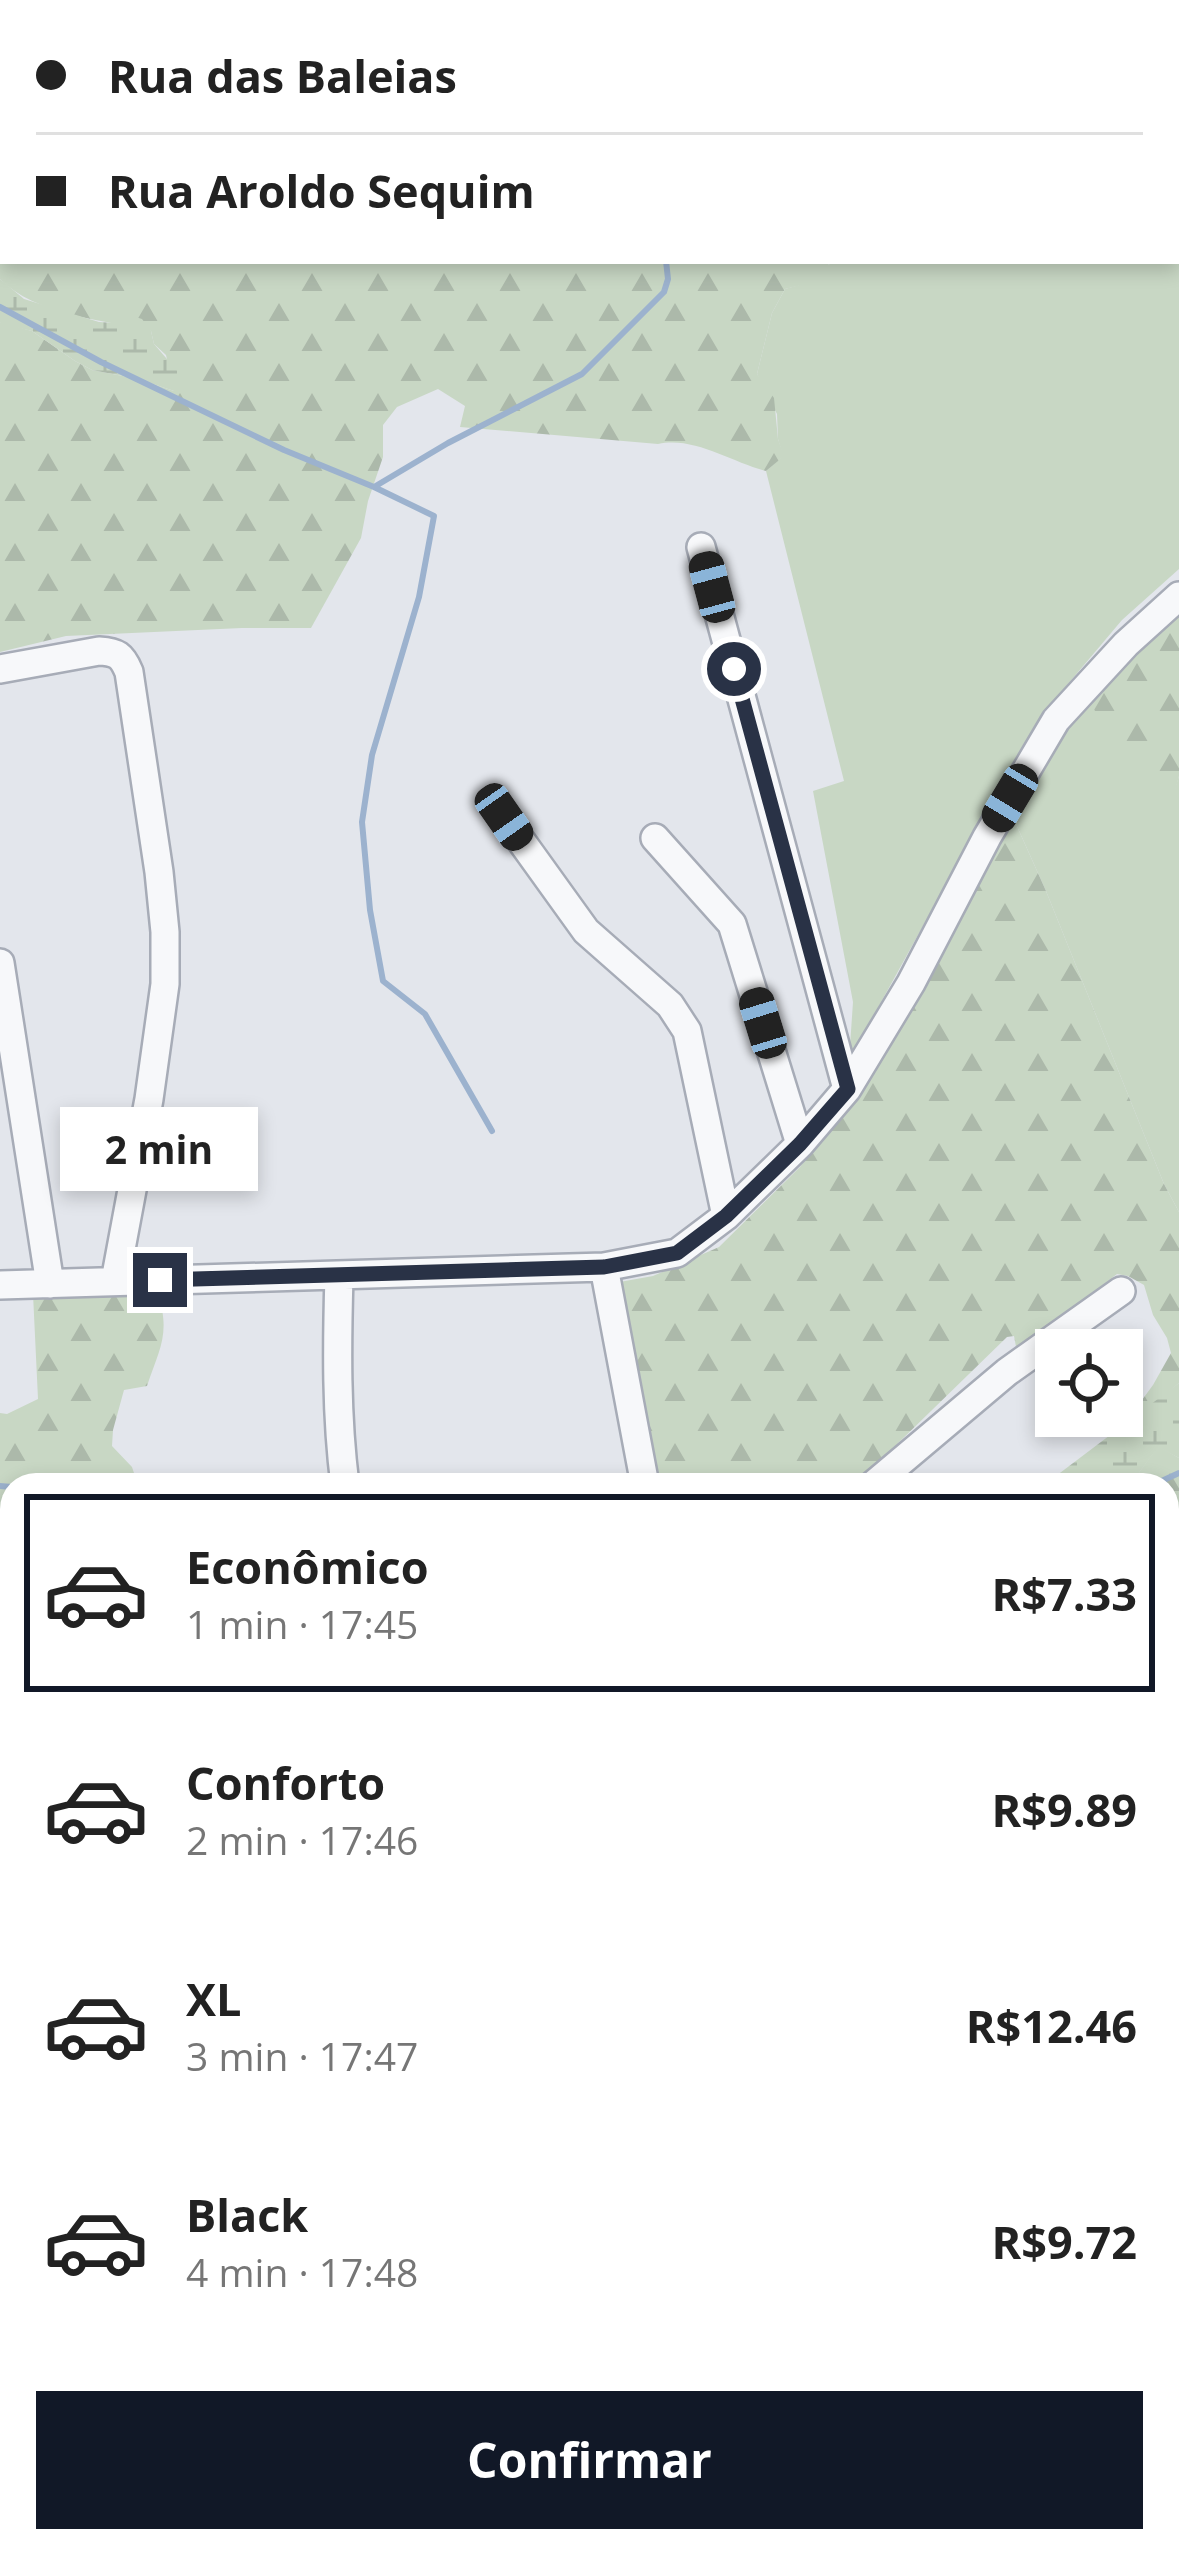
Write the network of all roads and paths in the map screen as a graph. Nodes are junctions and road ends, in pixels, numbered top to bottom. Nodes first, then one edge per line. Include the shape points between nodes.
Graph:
1 (701, 547) dead end
2 (1179, 596) edge
3 (0, 669) edge
4 (504, 817) dead end
5 (655, 838) dead end
6 (0, 963) edge
7 (848, 1089) junction
8 (800, 1144) junction
9 (726, 1216) junction
10 (604, 1267) junction
11 (339, 1275) junction
12 (115, 1281) junction
13 (50, 1283) junction
14 (0, 1285) edge
15 (1121, 1291) dead end
16 (344, 1473) edge
17 (643, 1473) edge
18 (887, 1473) edge

1 - 7 street
2 - 7 street via 1056,720
3 - 12 street via 113,651 129,672 159,872 165,984
4 - 9 street via 586,931 670,1005 687,1031
5 - 8 street via 732,924
6 - 13 street
7 - 8 street
8 - 9 street
9 - 10 street via 677,1253
10 - 11 street
10 - 17 street
11 - 12 street
11 - 16 street
12 - 13 street
13 - 14 street
15 - 18 street via 1006,1372

